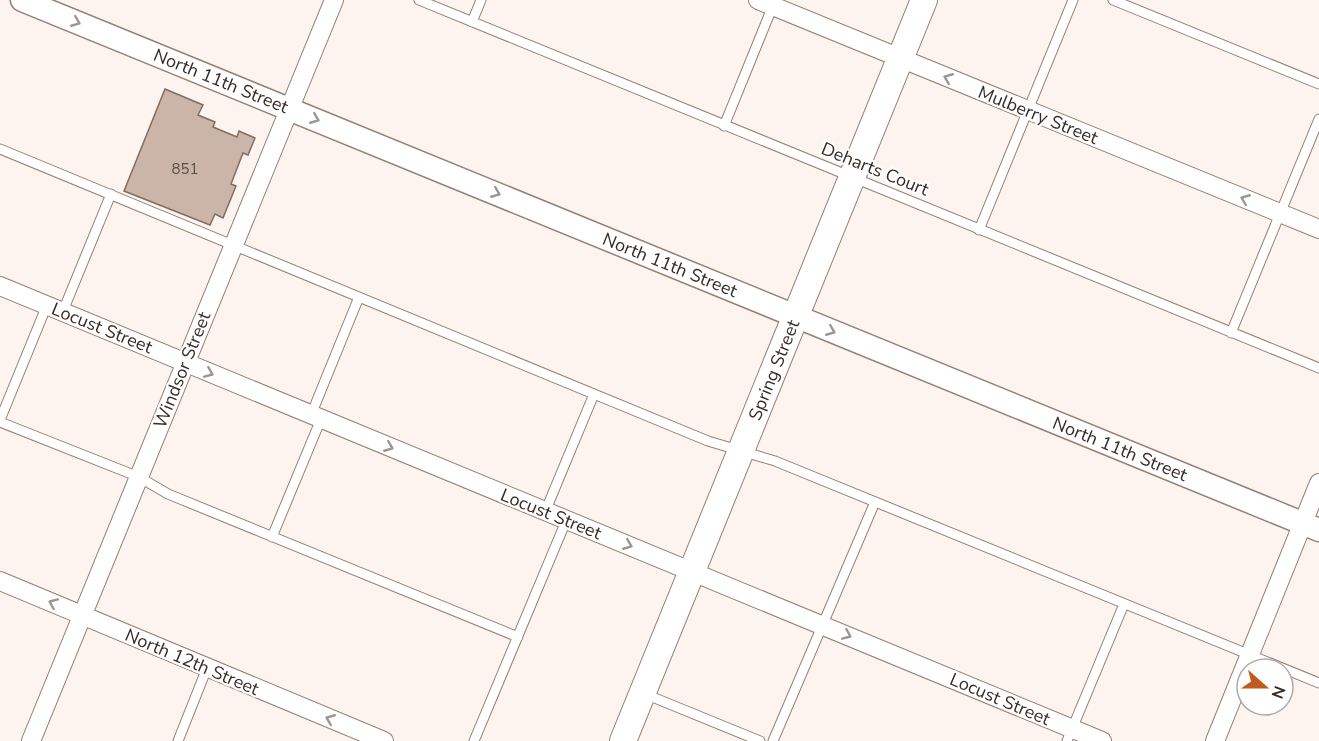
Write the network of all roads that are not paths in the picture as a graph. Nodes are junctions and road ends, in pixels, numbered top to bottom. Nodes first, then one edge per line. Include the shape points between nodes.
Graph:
1 (22, 0) edge
2 (334, 0) edge
3 (419, 0) edge
4 (481, 0) edge
5 (924, 0) edge
6 (1073, 0) edge
7 (1113, 0) edge
8 (769, 2) edge
9 (472, 22) junction
10 (900, 58) junction
11 (1319, 84) edge
12 (290, 109) junction
13 (1028, 110) junction
14 (1319, 119) edge
15 (724, 126) junction
16 (0, 149) edge
17 (851, 178) junction
18 (111, 194) junction
19 (1281, 214) junction
20 (1319, 229) edge
21 (979, 230) junction
22 (234, 245) junction
23 (0, 286) edge
24 (359, 297) junction
25 (55, 308) junction
26 (796, 316) junction
27 (1231, 333) junction
28 (185, 363) junction
29 (1319, 368) edge
30 (594, 394) junction
31 (316, 417) junction
32 (0, 421) edge
33 (741, 451) junction
34 (139, 477) junction
35 (1319, 483) edge
36 (874, 502) junction
37 (545, 512) junction
38 (566, 521) junction
39 (1311, 526) edge
40 (272, 537) junction
41 (693, 571) junction
42 (0, 581) edge
43 (1124, 604) junction
44 (82, 616) junction
45 (822, 625) junction
46 (518, 637) junction
47 (1250, 655) junction
48 (207, 668) junction
49 (1319, 683) edge
50 (643, 693) junction
51 (1070, 735) edge
52 (31, 741) edge
53 (178, 741) edge
54 (384, 741) edge
55 (474, 741) edge
56 (623, 741) edge
57 (760, 741) edge
58 (773, 741) edge
59 (1102, 741) edge
60 (1215, 741) edge

1 -> 12 street, North 11th Street
2 - 12 street, Windsor Street
3 - 9 lane, Deharts Court
4 - 9 lane
5 - 10 main road, Spring Street
6 - 13 lane
7 - 11 lane
8 - 10 street, Mulberry Street
8 - 15 lane
9 - 15 lane, Deharts Court
13 -> 10 street, Mulberry Street
10 - 17 main road, Spring Street
12 - 22 street, Windsor Street
12 -> 26 street, North 11th Street
19 -> 13 street, Mulberry Street
13 - 21 lane
14 - 19 lane
15 - 17 lane, Deharts Court
16 - 18 lane
17 - 21 lane, Deharts Court
17 - 26 main road, Spring Street
18 - 22 lane
18 - 25 lane
19 - 20 street, Mulberry Street
19 - 27 lane
21 - 27 lane, Deharts Court
22 - 24 lane
22 - 28 street, Windsor Street
23 - 25 street, Locust Street
24 - 30 lane
24 - 31 lane
25 - 28 street, Locust Street
25 - 32 lane
26 - 33 main road, Spring Street
26 -> 39 street, North 11th Street
27 - 29 lane, Deharts Court
28 -> 31 street, Locust Street
28 - 34 street, Windsor Street
30 - 33 lane
30 - 37 lane
31 -> 37 street, Locust Street
31 - 40 lane
32 - 34 lane
33 - 36 lane
33 - 41 main road, Spring Street
34 - 40 lane via 168,494
34 - 44 street, Windsor Street
35 - 39 street
36 - 43 lane
36 - 45 lane
37 - 38 street, Locust Street
38 -> 41 street, Locust Street
38 - 46 lane
39 - 47 street
40 - 46 lane
41 - 45 street, Locust Street
41 - 50 main road, Spring Street
44 -> 42 street, North 12th Street
43 - 47 lane
43 - 51 lane
44 - 48 street, North 12th Street
44 - 52 street, Windsor Street
45 -> 51 street, Locust Street
45 - 58 lane
46 - 55 lane
47 - 49 lane
47 - 60 street
48 - 53 lane
54 -> 48 street, North 12th Street
50 - 56 main road, Spring Street
50 - 57 lane
51 - 59 street, Locust Street

